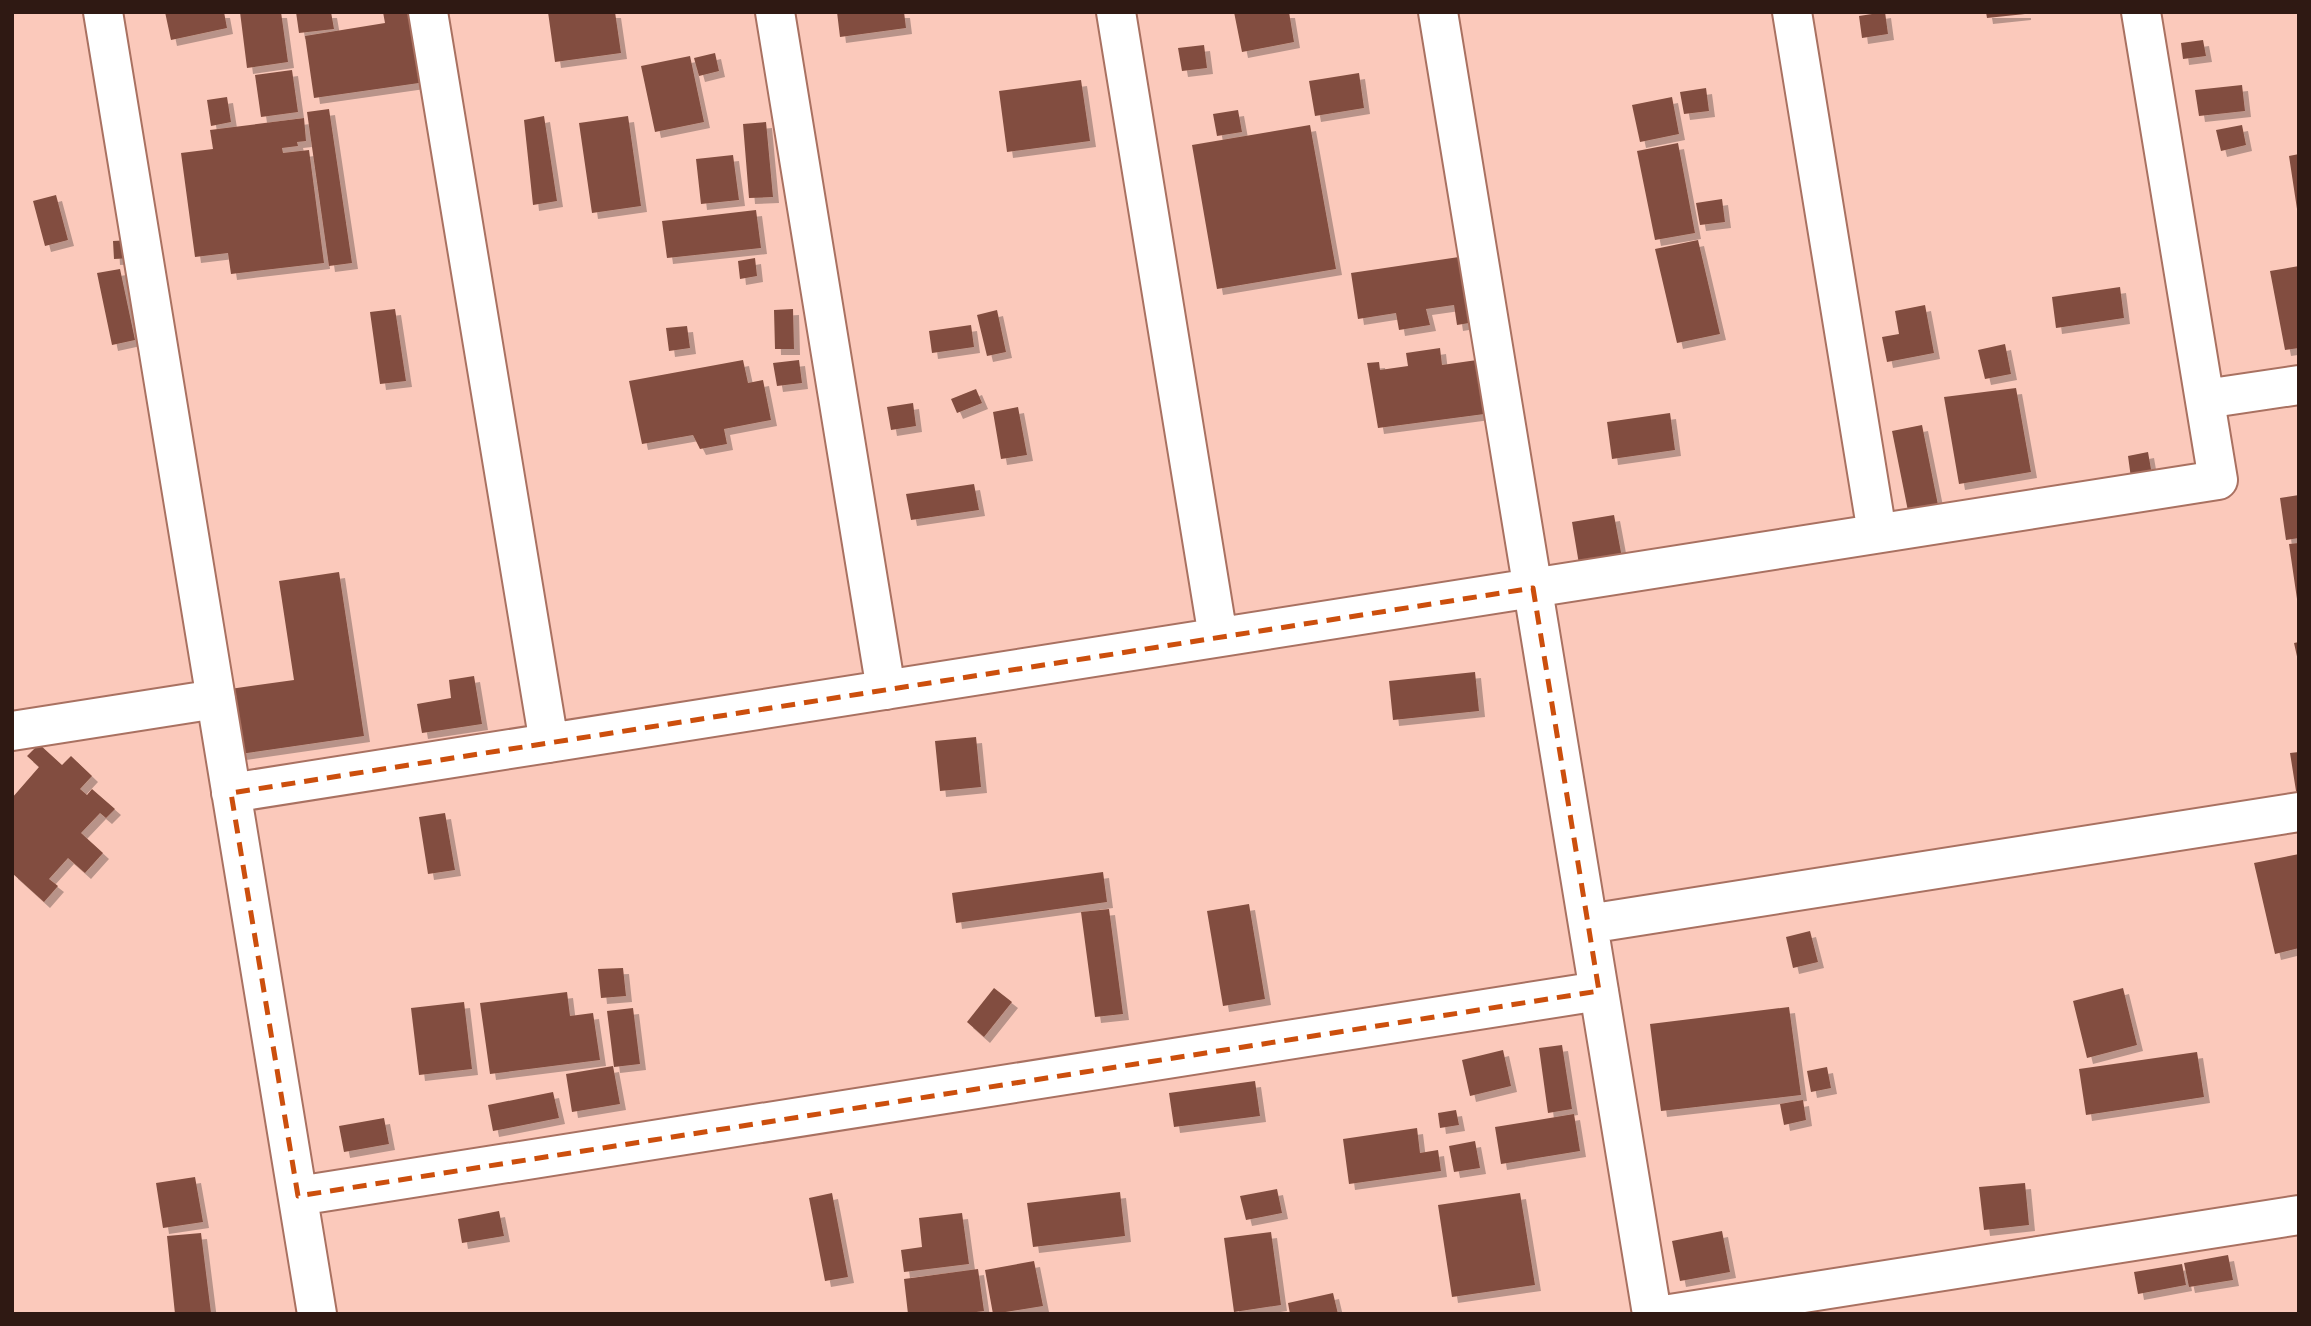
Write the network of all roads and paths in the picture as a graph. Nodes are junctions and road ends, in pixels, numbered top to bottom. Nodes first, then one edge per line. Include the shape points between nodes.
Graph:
1 (103, 12) edge
2 (428, 12) edge
3 (775, 12) edge
4 (1116, 12) edge
5 (1438, 12) edge
6 (1792, 12) edge
7 (2141, 12) edge
8 (2299, 385) edge
9 (2205, 400) junction
10 (1877, 533) junction
11 (1533, 588) junction
12 (1218, 637) junction
13 (886, 690) junction
14 (216, 699) junction
15 (12, 731) edge
16 (549, 743) junction
17 (231, 793) junction
18 (2299, 812) edge
19 (1588, 924) junction
20 (1599, 991) junction
21 (298, 1196) junction
22 (2299, 1215) edge
23 (317, 1314) edge
24 (1652, 1314) edge
25 (1670, 1314) edge

1 - 14 street
2 - 16 street
3 - 13 street
4 - 12 street
5 - 11 street
6 - 10 street
7 - 9 street
8 - 9 street
9 - 10 street via 2218,480
10 - 11 street
11 - 12 street
11 - 19 street
12 - 13 street
13 - 16 street
14 - 15 street
14 - 17 street
16 - 17 street
17 - 21 street
18 - 19 street
19 - 20 street
20 - 21 street
20 - 24 street
21 - 23 street
22 - 25 street

